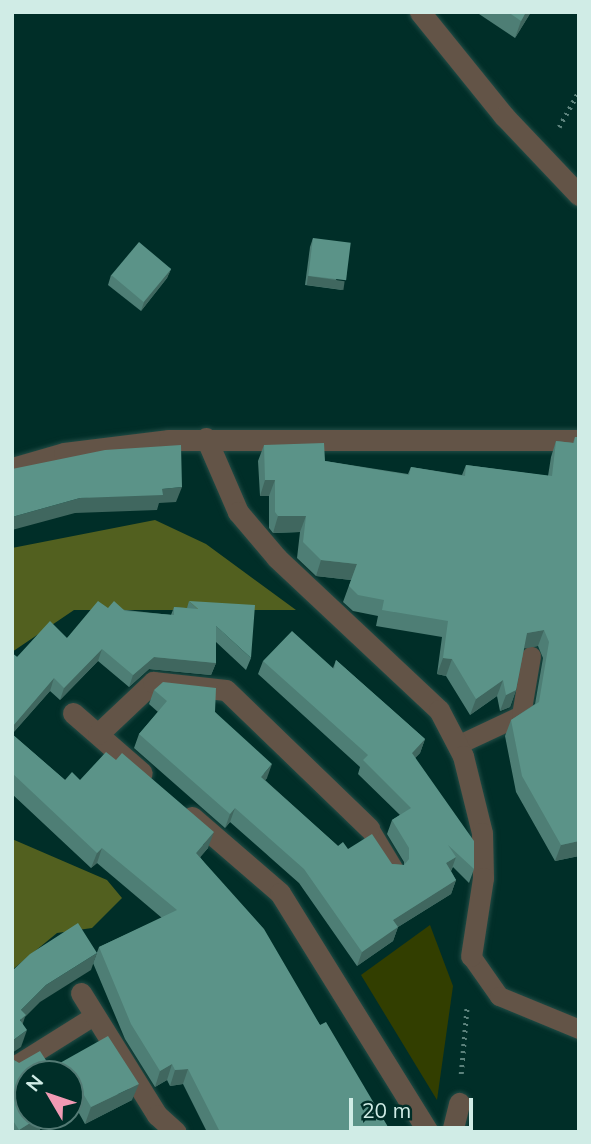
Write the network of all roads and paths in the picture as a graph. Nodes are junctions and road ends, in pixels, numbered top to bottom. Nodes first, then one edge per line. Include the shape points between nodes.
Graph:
1 (420, 12) edge
2 (579, 91) edge
3 (543, 157) junction
4 (579, 195) edge
5 (206, 438) junction
6 (579, 440) edge
7 (12, 468) edge
8 (531, 656) dead end
9 (73, 713) dead end
10 (98, 734) junction
11 (457, 745) junction
12 (158, 787) edge
13 (178, 805) edge
14 (369, 828) joint
15 (393, 868) edge
16 (471, 956) junction
17 (81, 993) dead end
18 (95, 1015) junction
19 (579, 1029) edge
20 (12, 1067) edge
21 (459, 1103) joint
22 (176, 1132) edge
23 (428, 1132) edge
24 (452, 1132) edge

1 - 3 street
2 - 3 path
3 - 4 street
5 - 6 street
5 - 7 street via 64,453
5 - 11 street via 238,512 277,558 439,710
8 - 11 lane via 522,715
9 - 10 street
10 - 12 street
10 - 14 street via 153,682 226,690
11 - 16 street via 482,833 483,878
13 - 23 street via 280,892
14 - 15 lane
16 - 19 lane via 499,996
16 - 21 path
17 - 18 street
18 - 20 lane
18 - 22 street via 157,1115
21 - 24 street

